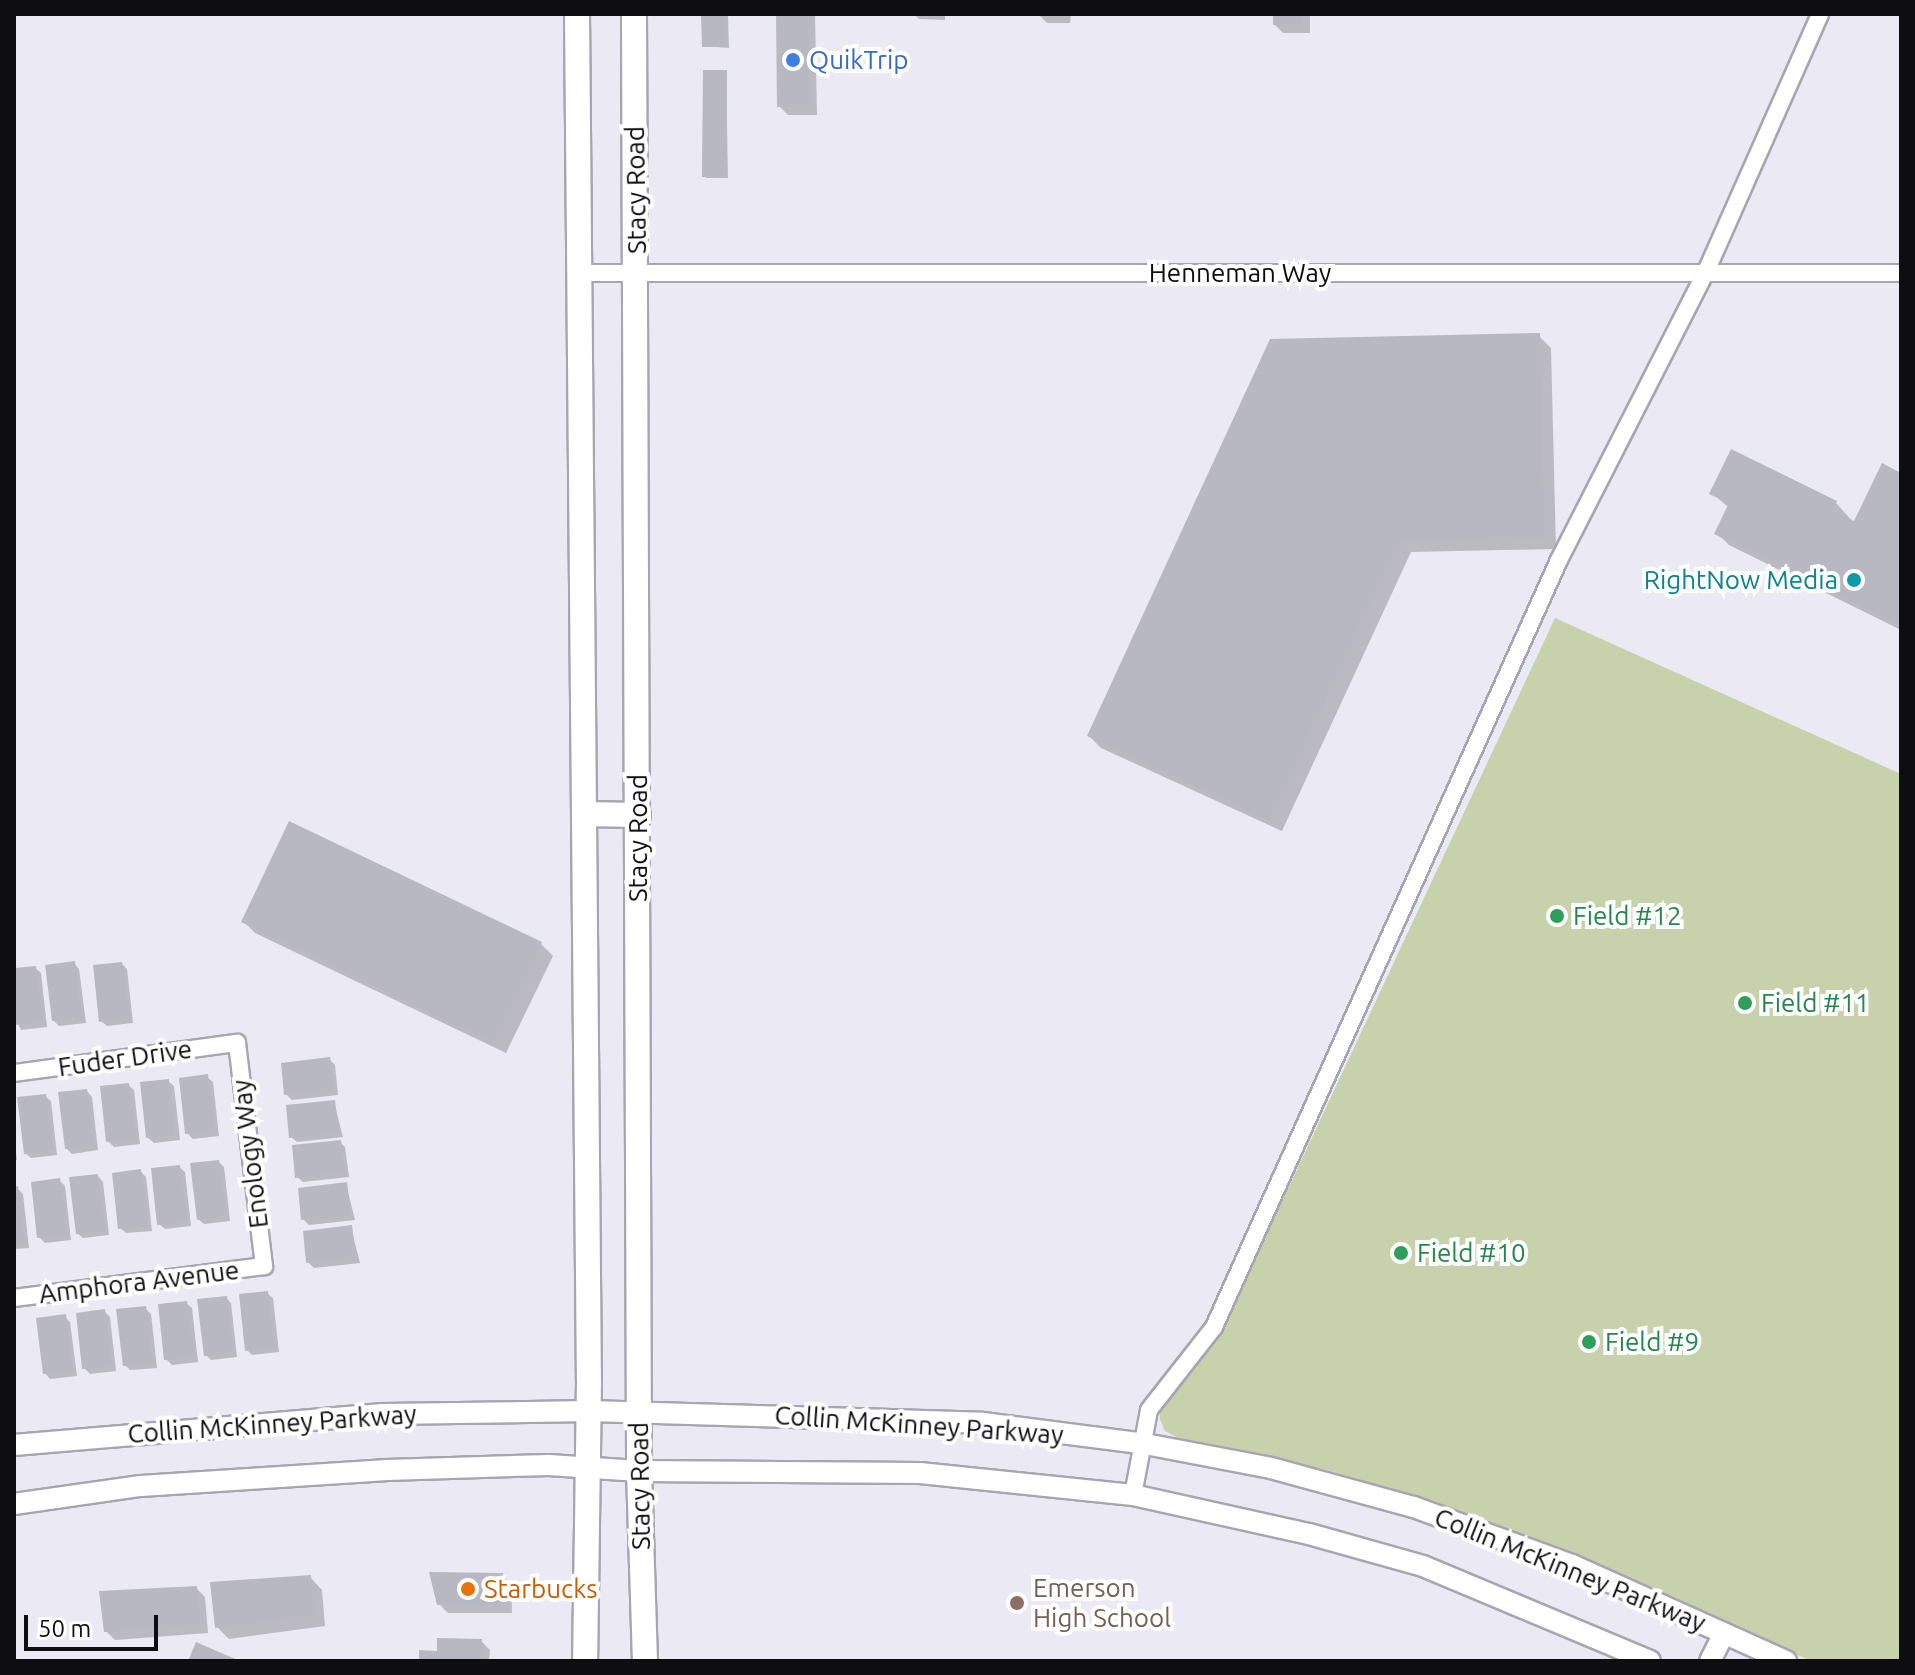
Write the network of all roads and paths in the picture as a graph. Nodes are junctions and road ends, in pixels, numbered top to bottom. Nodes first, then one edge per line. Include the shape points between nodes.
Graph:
1 (577, 14) edge
2 (634, 14) edge
3 (1820, 14) edge
4 (636, 272) junction
5 (580, 273) junction
6 (1901, 273) edge
7 (1705, 274) junction
8 (584, 814) junction
9 (638, 815) junction
10 (237, 1043) joint
11 (14, 1073) edge
12 (264, 1266) joint
13 (14, 1298) edge
14 (589, 1411) junction
15 (639, 1412) junction
16 (1140, 1443) junction
17 (14, 1445) edge
18 (587, 1468) junction
19 (639, 1471) junction
20 (1133, 1495) junction
21 (14, 1504) edge
22 (1724, 1633) junction
23 (585, 1661) edge
24 (645, 1661) edge
25 (1650, 1661) edge
26 (1710, 1661) edge
27 (1786, 1661) edge

1 - 5 main road, Stacy Road
2 - 4 main road, Stacy Road
3 - 7 street
4 - 5 street, Henneman Way
4 - 7 street, Henneman Way
4 - 9 main road, Stacy Road
5 - 8 main road, Stacy Road
6 - 7 street, Henneman Way
7 - 16 street via 1559,560 1214,1327 1149,1410
8 - 9 main road
8 - 14 main road, Stacy Road
9 - 15 main road, Stacy Road
10 - 11 street, Fuder Drive
10 - 12 street, Enology Way
12 - 13 street, Amphora Avenue
14 - 15 street, Collin McKinney Parkway
14 - 17 street, Collin McKinney Parkway via 383,1414
14 - 18 main road, Stacy Road
15 - 16 street, Collin McKinney Parkway via 923,1419
15 - 19 main road, Stacy Road
16 - 20 street
16 - 22 street, Collin McKinney Parkway via 1271,1468 1414,1507 1572,1565
18 - 19 street, Collin McKinney Parkway
18 - 21 street, Collin McKinney Parkway via 289,1474 141,1486
18 - 23 main road, Stacy Road
19 - 20 street, Collin McKinney Parkway via 920,1473
19 - 24 main road, Stacy Road
20 - 25 street, Collin McKinney Parkway via 1423,1566
22 - 26 street
22 - 27 street, Collin McKinney Parkway

